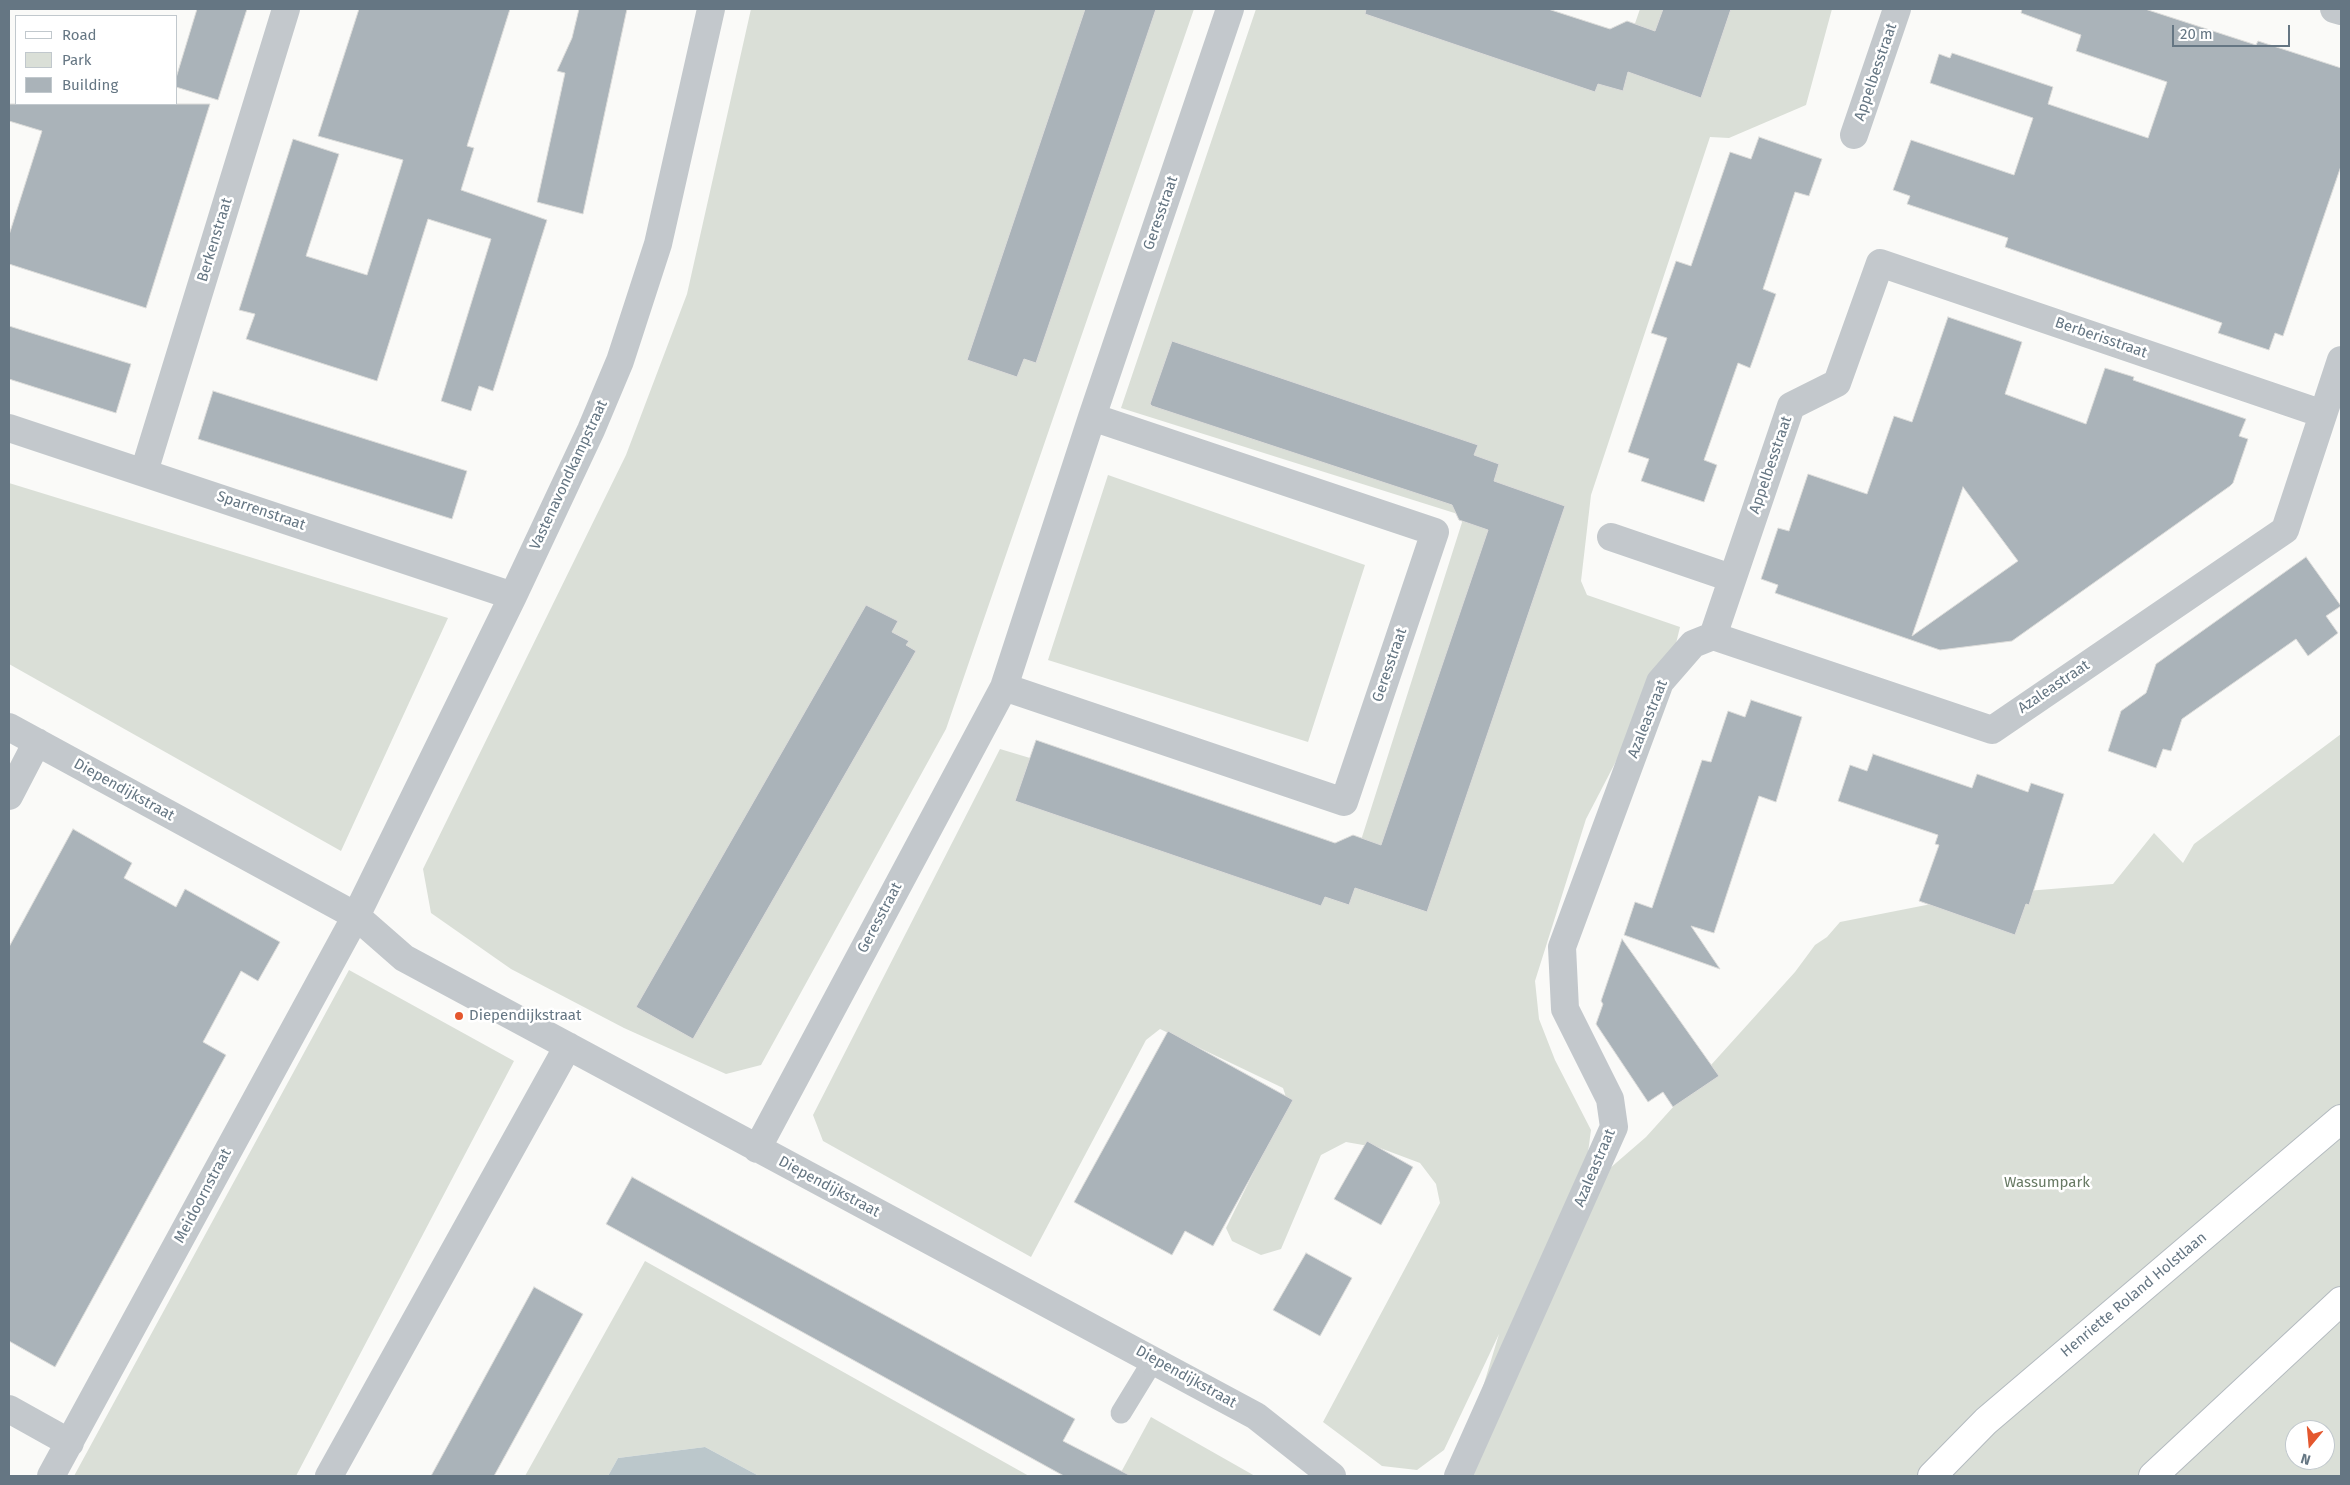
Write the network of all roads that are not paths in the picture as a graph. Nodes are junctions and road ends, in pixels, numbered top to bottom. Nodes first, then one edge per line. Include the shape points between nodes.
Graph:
1 (286, 9) edge
2 (711, 9) edge
3 (1230, 9) edge
4 (1897, 9) edge
5 (2334, 9) edge
6 (2341, 11) edge
7 (1854, 134) dead end
8 (1880, 263) joint
9 (2341, 360) edge
10 (2323, 414) junction
11 (1092, 417) junction
12 (9, 428) edge
13 (144, 472) junction
14 (1611, 537) dead end
15 (1731, 578) junction
16 (513, 596) junction
17 (1713, 636) junction
18 (1004, 687) junction
19 (9, 726) edge
20 (37, 742) junction
21 (9, 796) edge
22 (356, 916) junction
23 (568, 1046) junction
24 (2341, 1119) edge
25 (757, 1149) junction
26 (2341, 1301) edge
27 (1154, 1359) junction
28 (9, 1409) edge
29 (1121, 1413) dead end
30 (70, 1443) junction
31 (52, 1476) edge
32 (329, 1476) edge
33 (1332, 1476) edge
34 (1458, 1476) edge
35 (1932, 1476) edge
36 (2153, 1476) edge

1 - 13 street, Berkenstraat
2 - 16 street, Vastenavondkampstraat via 658,244 620,361
3 - 11 street, Geresstraat
4 - 7 street, Appelbesstraat
5 - 6 street
8 - 10 street, Berberisstraat
8 - 15 street, Appelbesstraat via 1838,383 1791,406
9 - 10 street, Azaleastraat
10 - 17 street, Azaleastraat via 2285,530 1992,730
11 - 18 street, Geresstraat
11 - 18 street, Geresstraat via 1435,532 1344,802
12 - 13 street, Sparrenstraat
13 - 16 street, Sparrenstraat
14 - 15 street
15 - 17 street, Appelbesstraat
16 - 22 street, Vastenavondkampstraat
17 - 34 street, Azaleastraat via 1693,644 1660,682 1562,947 1564,1009 1610,1099 1614,1127
18 - 25 street, Geresstraat
19 - 20 street, Diependijkstraat
20 - 21 street
20 - 22 street, Diependijkstraat
22 - 23 street, Diependijkstraat via 404,958
22 - 30 street, Meidoornstraat
23 - 25 street, Diependijkstraat
23 - 32 street
24 - 35 street, Henriette Roland Holstlaan via 1986,1421
25 - 27 street, Diependijkstraat
26 - 36 street
27 - 29 lane
27 - 33 street, Diependijkstraat via 1256,1416
28 - 30 street
30 - 31 street, Meidoornstraat

